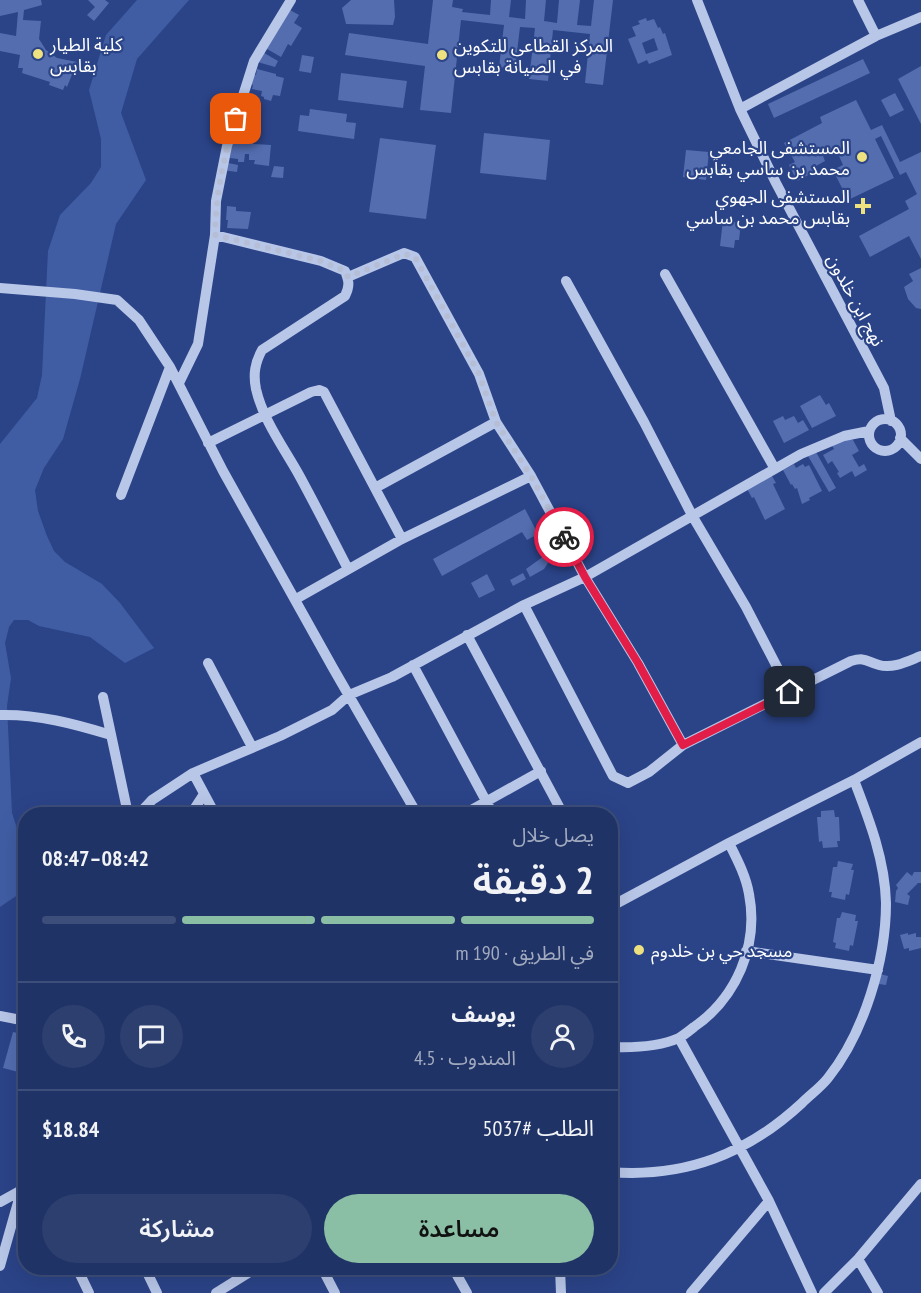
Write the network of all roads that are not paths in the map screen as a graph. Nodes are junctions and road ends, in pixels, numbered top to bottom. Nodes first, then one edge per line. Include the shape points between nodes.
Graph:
1 (291, 0) edge
2 (697, 0) edge
3 (858, 0) edge
4 (921, 17) edge
5 (876, 36) junction
6 (740, 109) junction
7 (215, 235) junction
8 (665, 274) dead end
9 (348, 277) junction
10 (566, 281) dead end
11 (0, 288) edge
12 (170, 368) junction
13 (179, 382) junction
14 (265, 414) junction
15 (891, 421) junction
16 (496, 422) junction
17 (870, 431) junction
18 (900, 438) junction
19 (208, 443) junction
20 (921, 459) edge
21 (775, 469) junction
22 (531, 476) junction
23 (375, 488) junction
24 (121, 495) dead end
25 (693, 517) junction
26 (402, 540) junction
27 (348, 569) junction
28 (585, 577) junction
29 (296, 599) junction
30 (524, 605) junction
31 (467, 635) junction
32 (921, 656) edge
33 (207, 663) dead end
34 (413, 665) junction
35 (790, 692) junction
36 (350, 695) junction
37 (103, 697) dead end
38 (0, 715) edge
39 (111, 735) junction
40 (921, 742) edge
41 (683, 745) junction
42 (252, 747) junction
43 (541, 771) junction
44 (193, 773) junction
45 (854, 780) junction
46 (204, 794) junction
47 (486, 803) junction
48 (126, 807) edge
49 (146, 807) edge
50 (196, 807) edge
51 (211, 807) edge
52 (413, 807) edge
53 (478, 807) edge
54 (488, 807) edge
55 (559, 807) edge
56 (729, 843) junction
57 (618, 903) edge
58 (746, 951) junction
59 (878, 970) junction
60 (0, 1016) edge
61 (18, 1020) edge
62 (679, 1038) junction
63 (618, 1047) edge
64 (738, 1148) junction
65 (618, 1173) edge
66 (921, 1184) edge
67 (18, 1192) edge
68 (18, 1198) edge
69 (769, 1201) junction
70 (0, 1202) edge
71 (858, 1259) junction
72 (0, 1266) edge
73 (80, 1275) edge
74 (148, 1275) edge
75 (245, 1275) edge
76 (325, 1275) edge
77 (457, 1275) edge
78 (560, 1275) edge
79 (89, 1293) edge
80 (157, 1293) edge
81 (216, 1293) edge
82 (335, 1293) edge
83 (467, 1293) edge
84 (561, 1293) edge
85 (691, 1293) edge
86 (812, 1293) edge
87 (824, 1293) edge
88 (878, 1293) edge

1 - 7 street via 259,50 245,85 225,154 216,201
2 - 6 street, نهج ابن خلدون
3 - 5 street
4 - 5 street
5 - 6 street
6 - 15 street, نهج ابن خلدون via 881,382
7 - 9 street via 321,261 345,271
7 - 13 street via 198,344
8 - 21 street
9 - 14 street via 345,296 262,350 254,374
9 - 16 street via 404,254 415,257 479,374
10 - 25 street
11 - 12 street via 117,300 139,320
12 - 13 street
12 - 24 street
13 - 19 street
14 - 19 street
14 - 23 street via 311,392 324,392
14 - 27 street
15 - 17 street via 880,420
15 - 18 street via 899,428
16 - 22 street
16 - 23 street
17 - 18 street via 871,443 881,450 893,448
17 - 21 street via 826,443
18 - 20 street
19 - 29 street
21 - 25 street
22 - 26 street
22 - 28 street
23 - 26 street
25 - 28 street
25 - 35 street
26 - 27 street
27 - 29 street
28 - 30 street
28 - 41 street
29 - 36 street
30 - 31 street
30 - 41 street via 613,776 628,783
31 - 34 street
31 - 43 street
32 - 35 street via 889,666 862,658 851,661
33 - 42 street
34 - 36 street
34 - 47 street
35 - 41 street
36 - 42 street via 332,710
36 - 52 street
37 - 39 street
38 - 39 street via 75,724
39 - 48 street
40 - 45 street
42 - 44 street
43 - 47 street
43 - 55 street
44 - 46 street
44 - 49 street
45 - 56 street
45 - 59 street via 883,873 885,911
46 - 50 street
46 - 51 street
47 - 53 street
47 - 54 street
56 - 57 street
56 - 58 street via 749,893 751,913
58 - 59 street
58 - 62 street via 729,994 715,1011
59 - 64 street via 864,1013 828,1079 793,1112
60 - 61 street
62 - 63 street
62 - 64 street
64 - 65 street via 682,1169
64 - 69 street
66 - 71 street
67 - 70 street
68 - 72 street
69 - 85 street
69 - 86 street
71 - 87 street
71 - 88 street
73 - 79 street
74 - 80 street
75 - 81 street
76 - 82 street
77 - 83 street
78 - 84 street

